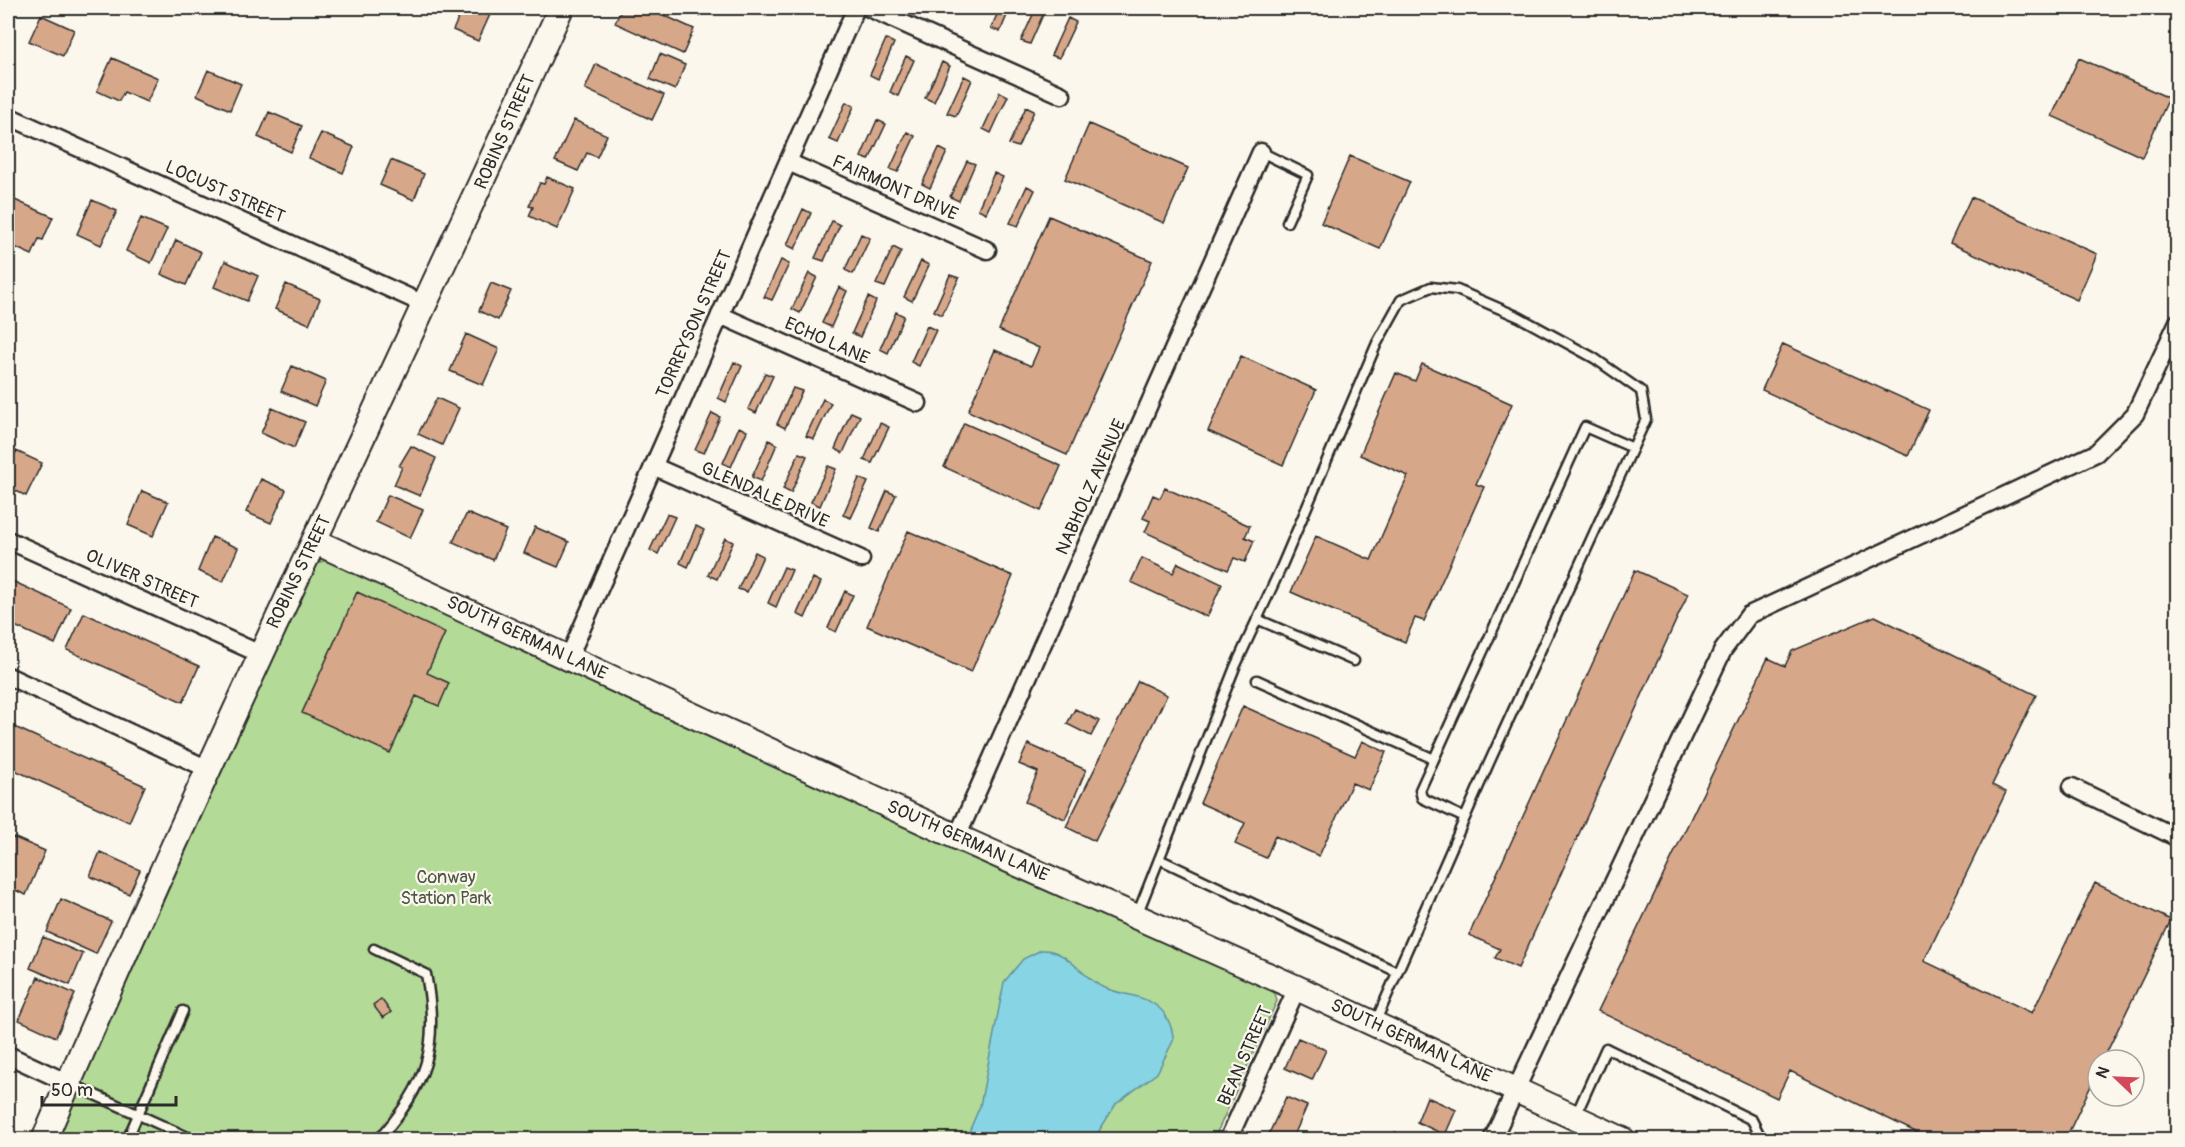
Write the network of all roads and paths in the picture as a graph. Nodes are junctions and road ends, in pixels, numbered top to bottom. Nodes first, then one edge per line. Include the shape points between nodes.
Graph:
1 (561, 8) edge
2 (856, 8) edge
3 (869, 8) edge
4 (1062, 95) dead end
5 (8, 116) edge
6 (1261, 153) joint
7 (788, 162) junction
8 (1287, 222) dead end
9 (987, 249) dead end
10 (426, 305) junction
11 (720, 315) junction
12 (2178, 322) edge
13 (918, 403) dead end
14 (1633, 448) junction
15 (653, 466) junction
16 (8, 540) edge
17 (314, 541) junction
18 (861, 559) dead end
19 (1257, 619) junction
20 (260, 654) junction
21 (569, 657) junction
22 (1354, 661) dead end
23 (8, 676) edge
24 (1257, 680) dead end
25 (1434, 759) junction
26 (208, 769) junction
27 (2072, 787) dead end
28 (1466, 818) junction
29 (957, 837) junction
30 (2178, 838) edge
31 (1159, 859) junction
32 (1136, 915) junction
33 (374, 949) dead end
34 (1397, 972) junction
35 (1297, 988) junction
36 (183, 1011) dead end
37 (1375, 1024) junction
38 (8, 1055) edge
39 (68, 1083) junction
40 (1515, 1089) junction
41 (138, 1114) junction
42 (1574, 1117) junction
43 (44, 1140) edge
44 (127, 1140) edge
45 (194, 1140) edge
46 (378, 1140) edge
47 (1228, 1140) edge
48 (1492, 1140) edge
49 (1623, 1140) edge
50 (1762, 1140) edge

1 - 10 street, ROBINS STREET
2 - 7 street, TORREYSON STREET
3 - 4 street
5 - 10 street, LOCUST STREET
6 - 8 lane via 1308,175
6 - 29 street, NABHOLZ AVENUE
7 - 9 street, FAIRMONT DRIVE
7 - 11 street, TORREYSON STREET
10 - 17 street, ROBINS STREET
11 - 13 street, ECHO LANE
11 - 15 street, TORREYSON STREET
12 - 40 street via 2135,414 2096,453 1749,615 1723,650
14 - 19 lane via 1646,419 1641,391 1594,358 1519,316 1457,290 1431,287 1401,300 1377,344
14 - 25 lane via 1585,427
14 - 28 lane
15 - 18 street, GLENDALE DRIVE
15 - 21 street, TORREYSON STREET
16 - 20 street, OLIVER STREET
17 - 20 street, ROBINS STREET
17 - 21 street, SOUTH GERMAN LANE
19 - 22 lane
19 - 31 lane via 1234,667
20 - 26 street, ROBINS STREET
21 - 29 street, SOUTH GERMAN LANE
23 - 26 street
24 - 25 lane
25 - 28 lane via 1420,790 1422,798
26 - 39 street, ROBINS STREET
27 - 30 street
28 - 34 lane
29 - 32 street, SOUTH GERMAN LANE
31 - 32 lane
31 - 34 lane
32 - 35 street, SOUTH GERMAN LANE
33 - 46 lane via 426,974 432,1007 432,1046 420,1079 410,1102
34 - 37 lane
35 - 37 street, SOUTH GERMAN LANE
35 - 47 street, BEAN STREET
36 - 41 lane
37 - 40 street, SOUTH GERMAN LANE
38 - 39 street
39 - 41 lane
39 - 43 street, ROBINS STREET
40 - 42 street, SOUTH GERMAN LANE
40 - 48 street
41 - 44 lane
41 - 45 lane
42 - 49 street, SOUTH GERMAN LANE
42 - 50 lane via 1606,1048 1752,1120

